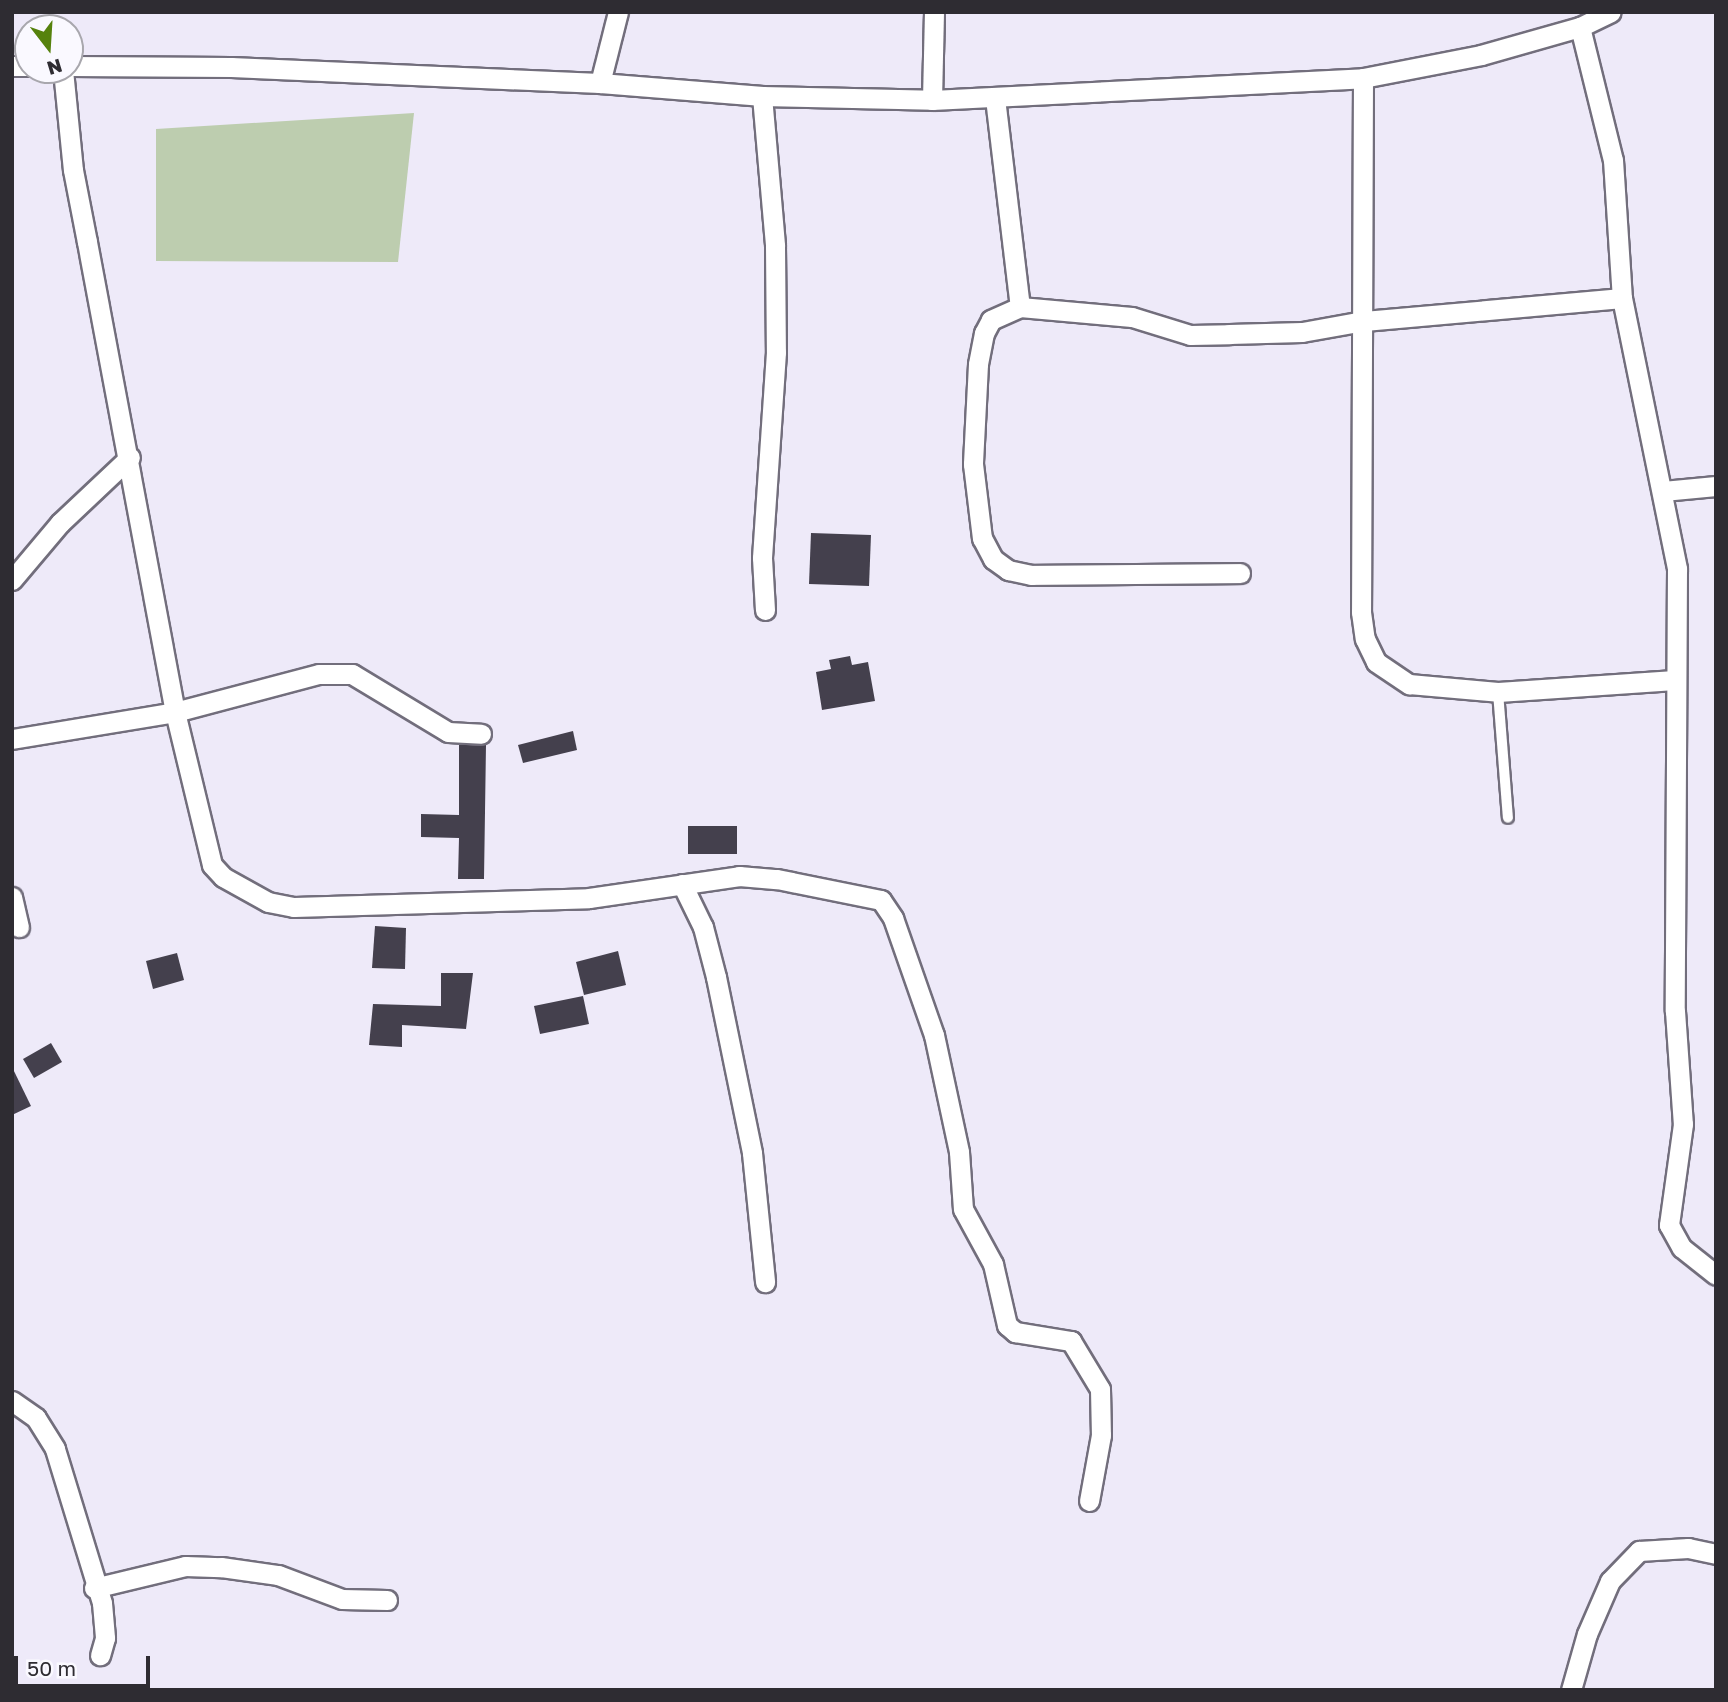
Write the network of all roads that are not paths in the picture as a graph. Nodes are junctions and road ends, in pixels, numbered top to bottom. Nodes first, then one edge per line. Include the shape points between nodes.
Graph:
1 (618, 12) edge
2 (934, 12) edge
3 (1611, 12) edge
4 (1580, 27) junction
5 (84, 66) edge
6 (1363, 78) junction
7 (600, 83) junction
8 (64, 84) edge
9 (762, 96) junction
10 (995, 98) junction
11 (932, 100) junction
12 (1622, 298) junction
13 (1020, 307) junction
14 (1364, 321) junction
15 (130, 457) junction
16 (1716, 486) edge
17 (1663, 491) junction
18 (1240, 573) dead end
19 (12, 580) edge
20 (765, 610) dead end
21 (1675, 680) junction
22 (1498, 692) junction
23 (175, 712) junction
24 (481, 734) dead end
25 (12, 739) edge
26 (1508, 818) dead end
27 (682, 884) junction
28 (12, 897) edge
29 (19, 928) dead end
30 (1716, 1275) edge
31 (765, 1282) dead end
32 (12, 1401) edge
33 (1089, 1501) dead end
34 (1716, 1554) edge
35 (94, 1588) junction
36 (387, 1600) dead end
37 (100, 1655) dead end
38 (1571, 1690) edge

1 - 7 street
2 - 11 street
3 - 4 street
4 - 6 street via 1480,55
4 - 12 street via 1613,160
5 - 7 street
6 - 10 street
6 - 14 street
7 - 9 street
8 - 15 street via 73,170
9 - 11 street
9 - 20 street via 775,246 776,352 762,558
10 - 11 street
10 - 13 street
12 - 14 street
12 - 17 street
13 - 14 street via 1132,317 1190,335 1302,332
13 - 18 street via 991,320 978,364 973,464 982,538 993,559 1009,570 1031,575
14 - 22 street via 1365,639 1376,662 1409,684
15 - 19 street via 60,523
15 - 23 street
16 - 17 street
17 - 21 street via 1677,569
21 - 22 street
21 - 30 street via 1675,1011 1683,1124 1669,1225 1682,1248
22 - 26 lane
23 - 24 street via 285,680 352,674 448,732
23 - 25 street
23 - 27 street via 212,865 223,877 268,902 295,907 502,904 589,898
27 - 31 street via 703,928 716,977 752,1153
27 - 33 street via 739,876 777,879 881,900 893,918 934,1035 959,1152 963,1209 993,1264 1007,1325 1015,1332 1071,1341 1100,1389 1101,1435
28 - 29 street
32 - 35 street via 36,1418 55,1449
34 - 38 street via 1688,1548 1639,1551 1611,1581 1587,1634
35 - 36 street via 184,1566 222,1567 278,1575 342,1599
35 - 37 street via 102,1603 105,1638

